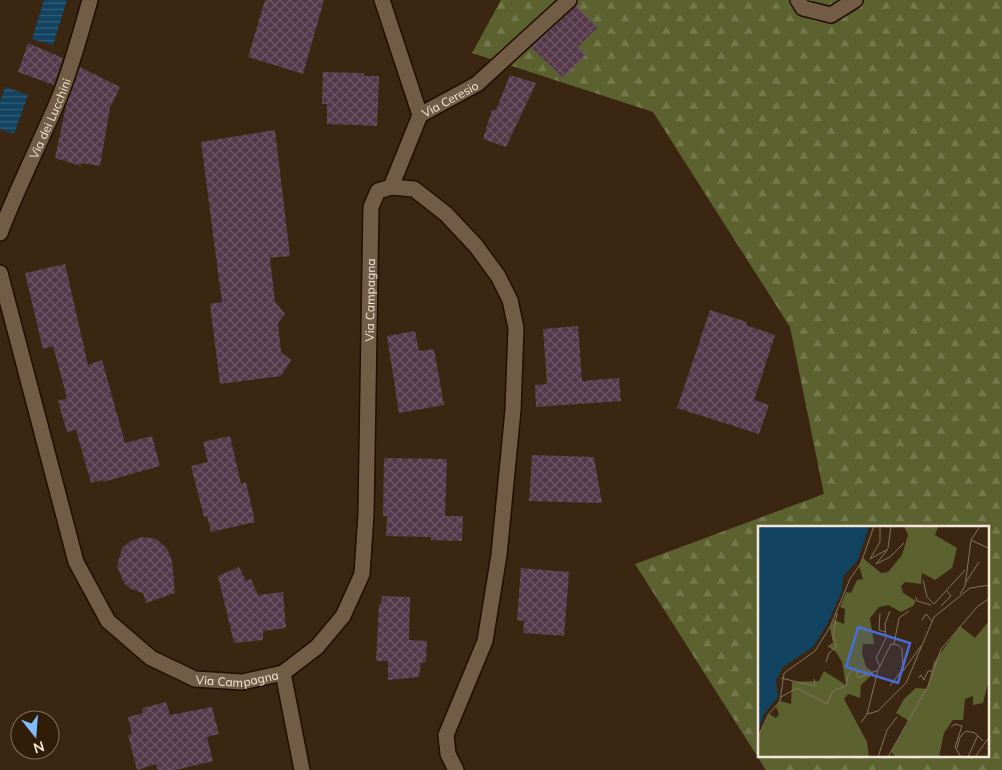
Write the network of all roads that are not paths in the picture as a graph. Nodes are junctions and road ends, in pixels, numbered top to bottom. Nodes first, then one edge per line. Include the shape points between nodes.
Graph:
1 (90, 0) edge
2 (382, 0) edge
3 (569, 0) edge
4 (798, 0) edge
5 (856, 0) edge
6 (420, 115) junction
7 (391, 187) junction
8 (0, 233) edge
9 (0, 273) edge
10 (283, 673) junction
11 (302, 770) edge
12 (456, 770) edge

1 - 8 street, Via dei Lucchini via 57,102
2 - 6 street, Via Ceresio
3 - 6 street, Via Ceresio via 477,84
4 - 5 street via 803,8 831,15
6 - 7 street, Via Campagna
7 - 10 street, Via Campagna via 378,191 371,207 366,514 362,574 343,616 317,647
7 - 12 street via 414,189 446,214 476,246 498,276 510,300 516,328 499,555 485,641 446,735 448,754
9 - 10 street, Via Campagna via 76,562 108,621 151,658 195,679 242,682
10 - 11 street

